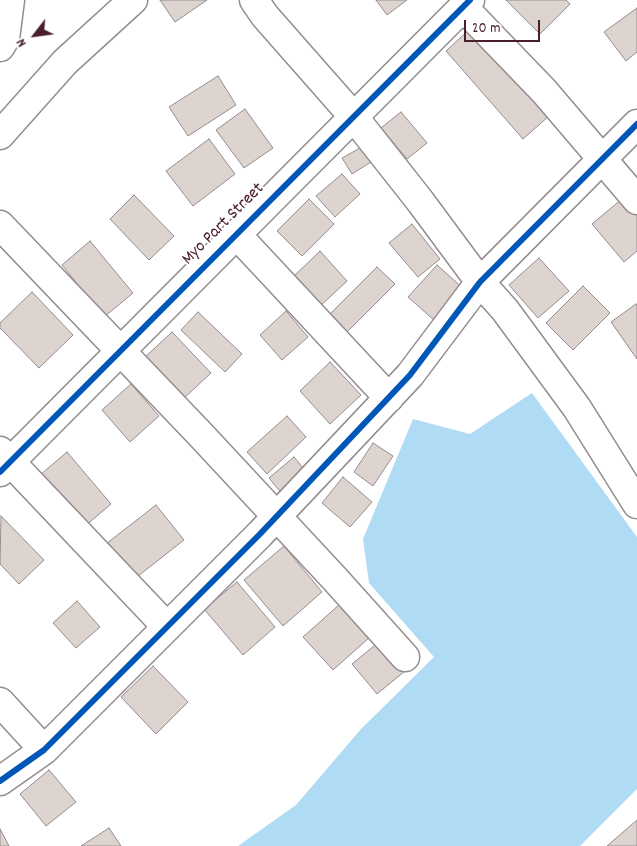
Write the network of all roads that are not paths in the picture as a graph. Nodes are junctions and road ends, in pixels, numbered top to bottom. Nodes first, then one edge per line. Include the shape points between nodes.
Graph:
1 (10, 0) edge
2 (133, 0) edge
3 (254, 0) edge
4 (466, 3) edge
5 (0, 47) edge
6 (354, 116) junction
7 (637, 124) edge
8 (0, 135) edge
9 (602, 158) junction
10 (637, 200) edge
11 (0, 225) edge
12 (236, 234) junction
13 (480, 282) junction
14 (120, 351) junction
15 (389, 398) junction
16 (3, 462) edge
17 (637, 504) edge
18 (277, 517) junction
19 (167, 627) junction
20 (405, 657) dead end
21 (0, 702) edge
22 (44, 750) junction
23 (0, 781) edge

1 - 5 street via 5,39
2 - 8 street via 64,62
3 - 6 street
4 - 6 street, Myo Part Street
4 - 9 street
6 - 12 street, Myo Part Street
6 - 13 street
7 - 9 street
9 - 10 street
9 - 13 street
11 - 14 street
12 - 14 street, Myo Part Street
12 - 15 street
13 - 15 street
13 - 17 street via 505,310 577,408
14 - 16 street, Myo Part Street
14 - 18 street
15 - 18 street
16 - 19 street
18 - 19 street
18 - 20 street
19 - 22 street
21 - 22 street
22 - 23 street

